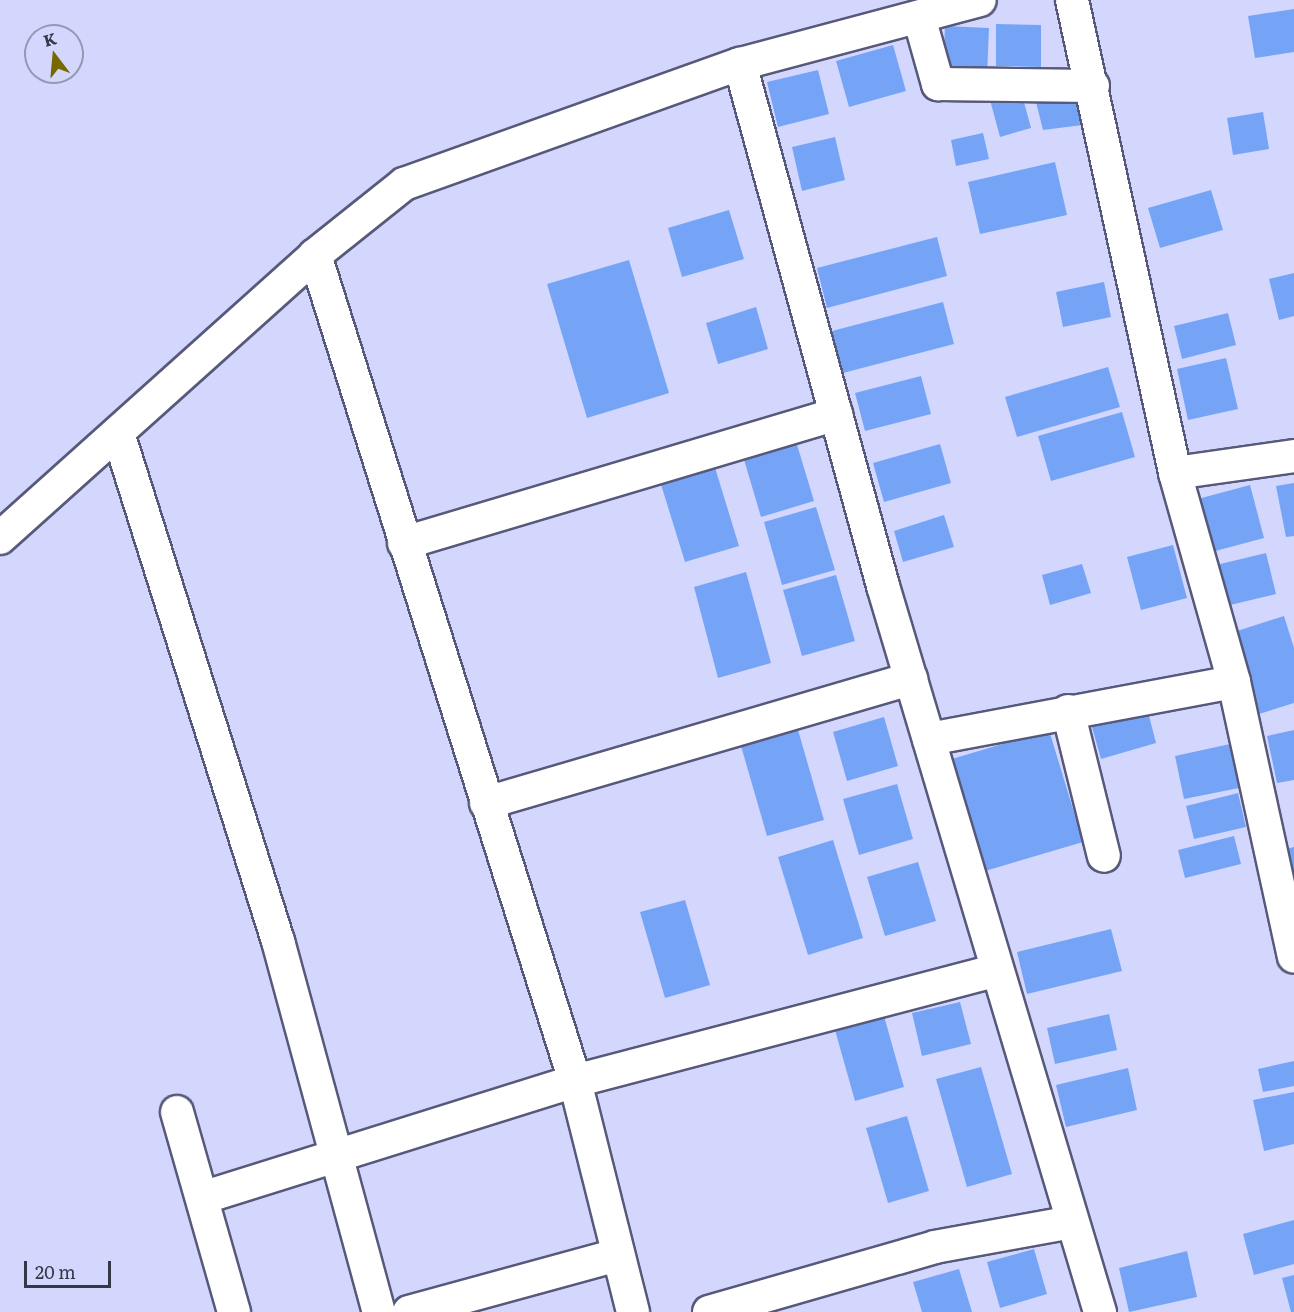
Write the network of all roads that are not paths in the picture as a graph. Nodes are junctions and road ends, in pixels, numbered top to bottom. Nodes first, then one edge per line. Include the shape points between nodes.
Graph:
1 (980, 0) edge
2 (1072, 0) edge
3 (919, 17) junction
4 (740, 64) junction
5 (1093, 86) junction
6 (315, 255) junction
7 (836, 414) junction
8 (118, 433) junction
9 (1294, 456) edge
10 (1176, 473) junction
11 (0, 538) edge
12 (404, 543) junction
13 (911, 680) junction
14 (1234, 682) junction
15 (1068, 711) junction
16 (929, 740) junction
17 (486, 803) junction
18 (1104, 856) dead end
19 (1294, 957) edge
20 (997, 970) junction
21 (574, 1082) junction
22 (177, 1112) dead end
23 (336, 1156) junction
24 (205, 1197) junction
25 (1072, 1222) junction
26 (618, 1255) junction
27 (234, 1312) edge
28 (379, 1312) edge
29 (409, 1312) edge
30 (633, 1312) edge
31 (709, 1312) edge
32 (1100, 1312) edge

1 - 3 street
2 - 5 street
3 - 4 street
3 - 5 street via 938,84
4 - 6 street via 405,184
4 - 7 street
5 - 10 street
6 - 8 street
6 - 12 street
7 - 12 street
7 - 13 street
8 - 11 street
8 - 23 street via 278,941
9 - 10 street
10 - 14 street
12 - 17 street
13 - 16 street
13 - 17 street
14 - 15 street
14 - 19 street
15 - 16 street
15 - 18 street
16 - 20 street
17 - 21 street
20 - 21 street
20 - 25 street
21 - 23 street
21 - 26 street
22 - 24 street
23 - 24 street
23 - 28 street
24 - 27 street
25 - 31 street via 934,1247
25 - 32 street
26 - 29 street
26 - 30 street

